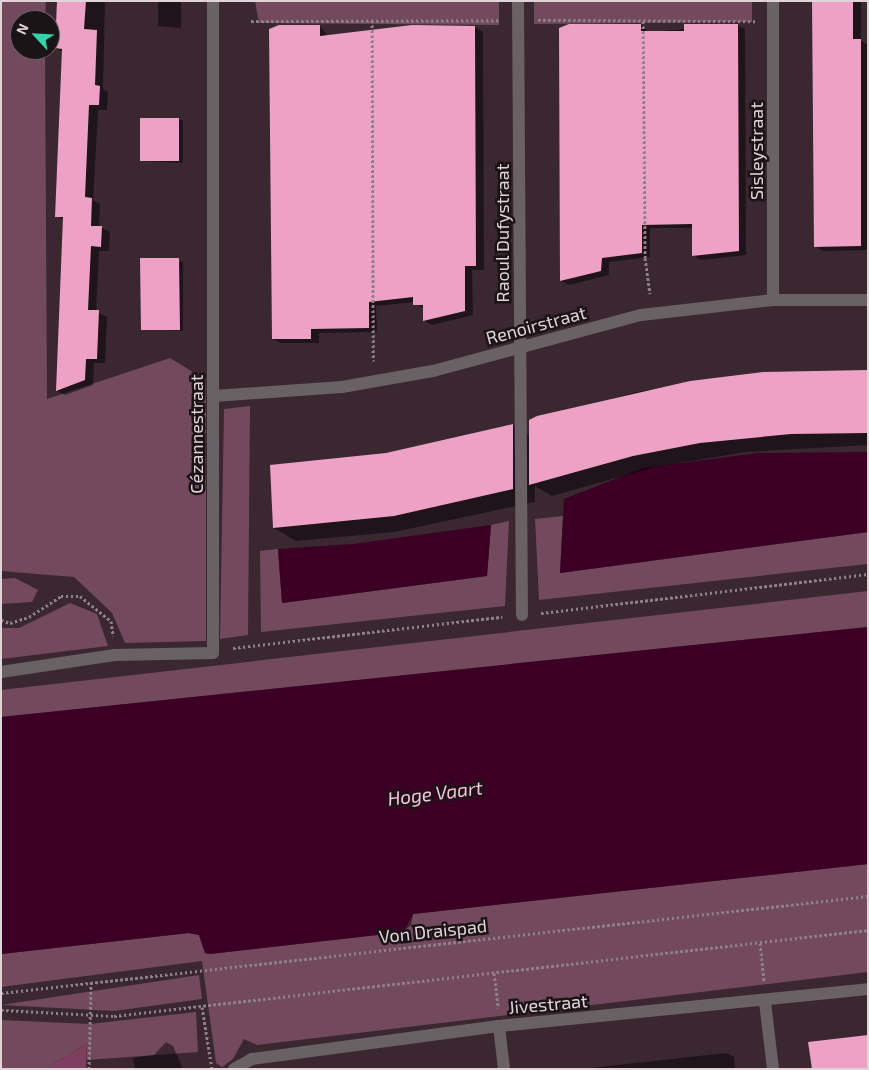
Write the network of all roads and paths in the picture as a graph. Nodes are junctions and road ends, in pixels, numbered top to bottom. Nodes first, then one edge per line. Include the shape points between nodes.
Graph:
1 (213, 1) edge
2 (518, 1) edge
3 (773, 1) edge
4 (372, 20) dead end
5 (643, 20) dead end
6 (773, 300) junction
7 (868, 300) edge
8 (653, 314) junction
9 (519, 347) junction
10 (373, 382) junction
11 (214, 396) junction
12 (522, 615) dead end
13 (1, 620) edge
14 (115, 655) junction
15 (1, 672) edge
16 (868, 896) edge
17 (868, 930) edge
18 (760, 942) junction
19 (494, 973) junction
20 (91, 983) junction
21 (868, 988) edge
22 (1, 993) edge
23 (765, 1002) junction
24 (202, 1007) junction
25 (1, 1010) edge
26 (89, 1013) junction
27 (499, 1026) junction
28 (89, 1069) edge
29 (212, 1069) edge
30 (234, 1069) edge
31 (504, 1069) edge
32 (773, 1069) edge

1 - 11 street, Cézannestraat
2 - 9 street, Raoul Dufystraat
3 - 6 street, Sisleystraat
4 - 10 path
5 - 8 path via 645,258
6 - 7 street, Renoirstraat
6 - 8 street, Renoirstraat
8 - 9 street, Renoirstraat
9 - 10 street, Renoirstraat
9 - 12 street, Raoul Dufystraat
10 - 11 street, Renoirstraat
11 - 14 street, Cézannestraat via 214,653
13 - 14 path via 10,623 29,617 61,596 80,596 111,621
14 - 15 street, Cézannestraat
16 - 20 path, Von Draispad
17 - 18 path
18 - 19 path
18 - 23 path
19 - 24 path
19 - 27 path
20 - 22 path, Von Draispad
20 - 26 path
21 - 23 street, Jivestraat
23 - 27 street, Jivestraat
23 - 32 street
24 - 26 path via 114,1016
24 - 29 path
25 - 26 path
26 - 28 path
27 - 30 street, Jivestraat via 252,1060
27 - 31 street

